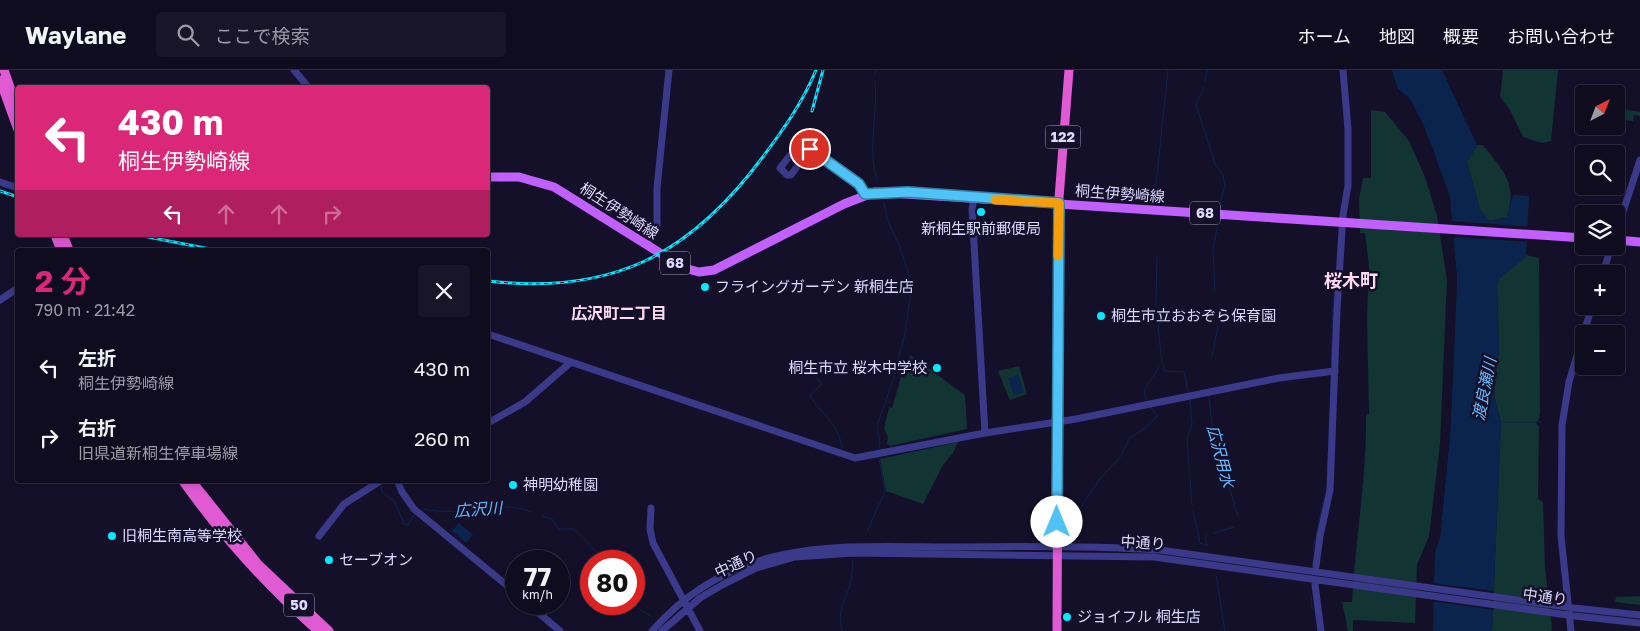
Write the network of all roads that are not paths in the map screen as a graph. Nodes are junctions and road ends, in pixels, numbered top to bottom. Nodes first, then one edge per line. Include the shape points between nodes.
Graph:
1 (4, 70) edge
2 (9, 70) edge
3 (294, 70) edge
4 (669, 70) edge
5 (1069, 70) edge
6 (1343, 70) edge
7 (0, 80) edge
8 (306, 85) edge
9 (15, 89) edge
10 (0, 92) edge
11 (15, 101) edge
12 (15, 123) edge
13 (15, 124) edge
14 (810, 149) junction
15 (1640, 160) edge
16 (490, 177) edge
17 (0, 182) edge
18 (15, 187) edge
19 (865, 194) junction
20 (974, 198) junction
21 (1059, 203) junction
22 (1625, 206) edge
23 (1347, 223) junction
24 (1575, 237) edge
25 (1625, 241) edge
26 (1640, 242) edge
27 (647, 244) junction
28 (15, 290) edge
29 (0, 300) edge
30 (1589, 315) edge
31 (490, 335) edge
32 (571, 362) junction
33 (1335, 371) junction
34 (1058, 421) junction
35 (490, 422) edge
36 (985, 433) junction
37 (184, 483) edge
38 (193, 483) edge
39 (377, 483) edge
40 (398, 483) edge
41 (651, 508) dead end
42 (320, 536) dead end
43 (1057, 551) junction
44 (255, 566) junction
45 (1316, 566) dead end
46 (267, 578) junction
47 (1337, 578) junction
48 (505, 585) edge
49 (1315, 585) dead end
50 (685, 604) junction
51 (1568, 611) junction
52 (541, 615) edge
53 (1640, 615) edge
54 (1640, 623) edge
55 (318, 631) edge
56 (329, 631) edge
57 (560, 631) edge
58 (652, 631) edge
59 (662, 631) edge
60 (700, 631) edge
61 (1057, 631) edge
62 (1321, 631) edge
63 (1570, 631) edge

1 - 11 highway
2 - 9 highway
3 - 8 street
4 - 27 street via 657,188 657,227
5 - 21 highway, 122
6 - 23 street via 1349,156
7 - 12 highway
10 - 13 highway
14 - 14 street via 790,176 781,170 800,142 806,143
14 - 19 street via 859,184
15 - 22 street
16 - 27 main road, 桐生伊勢崎線 / 68 via 524,178 561,190
17 - 18 street
19 - 20 main road, 桐生伊勢崎線 / 68 via 908,192
19 - 27 main road, 桐生伊勢崎線 / 68 via 708,271 684,268
20 - 21 main road, 桐生伊勢崎線 / 68
20 - 36 street via 972,209
21 - 23 main road, 桐生伊勢崎線 / 68
21 - 34 highway, 122
23 - 24 main road, 桐生伊勢崎線 / 68
23 - 33 street
25 - 26 main road
28 - 29 street
30 - 51 street via 1562,417 1561,536
31 - 32 street
32 - 35 street via 525,402
32 - 36 street via 850,457 883,454
33 - 34 street via 1279,378
33 - 45 street via 1330,490
34 - 36 street
34 - 43 highway, 122
37 - 44 highway, 50 via 214,524
38 - 44 highway, 50
39 - 42 street via 344,504
40 - 48 street via 414,509
41 - 50 street via 653,543
43 - 47 street, 中通り via 1154,557
43 - 50 street, 中通り via 854,552 805,556 774,562
43 - 61 highway, 122
44 - 46 highway, 50
46 - 55 highway, 50
46 - 56 highway, 50
47 - 51 street, 中通り via 1556,613
47 - 51 street, 中通り via 1555,605
49 - 62 street
50 - 58 street
50 - 59 street, 中通り
50 - 60 street
51 - 53 street, 中通り
51 - 54 street, 中通り
51 - 63 street
52 - 57 street

